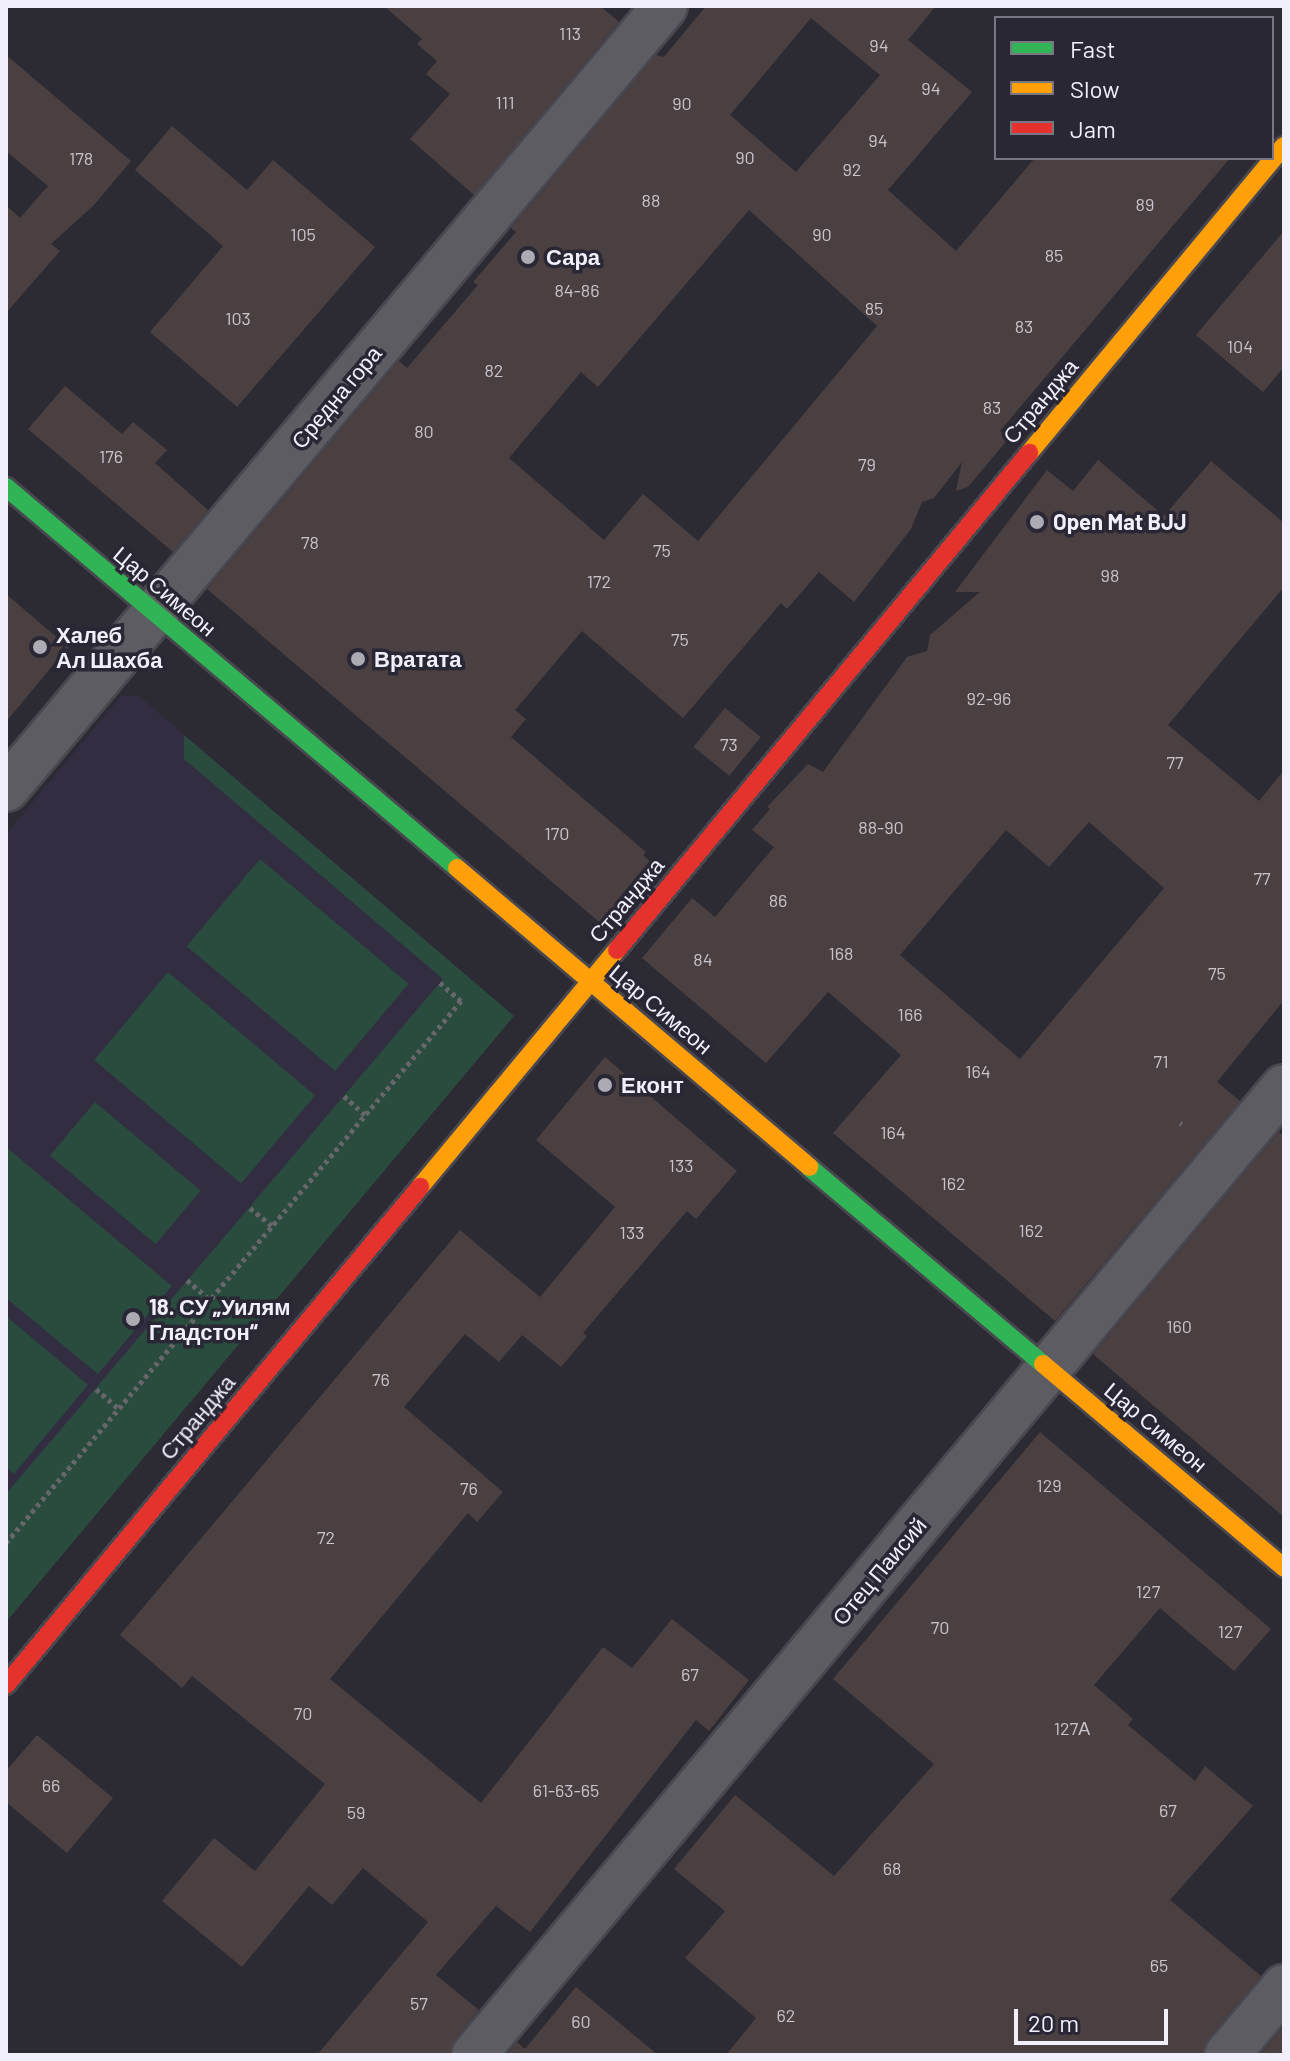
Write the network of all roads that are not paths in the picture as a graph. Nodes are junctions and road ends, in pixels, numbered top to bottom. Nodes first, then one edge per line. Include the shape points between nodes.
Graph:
1 (665, 6) edge
2 (1272, 160) edge
3 (6, 487) edge
4 (154, 613) junction
5 (6, 789) edge
6 (590, 981) junction
7 (1284, 1087) edge
8 (1049, 1367) junction
9 (1284, 1568) edge
10 (6, 1685) edge
11 (1284, 1987) edge
12 (474, 2055) edge
13 (1227, 2055) edge

1 - 4 street, Средна гора
2 - 6 street, Странджа
3 - 4 street, Цар Симеон
4 - 5 street, Средна гора
4 - 6 street, Цар Симеон
6 - 8 street, Цар Симеон
6 - 10 street, Странджа
7 - 8 street, Отец Паисий
8 - 9 street, Цар Симеон
8 - 12 street, Отец Паисий
11 - 13 street

